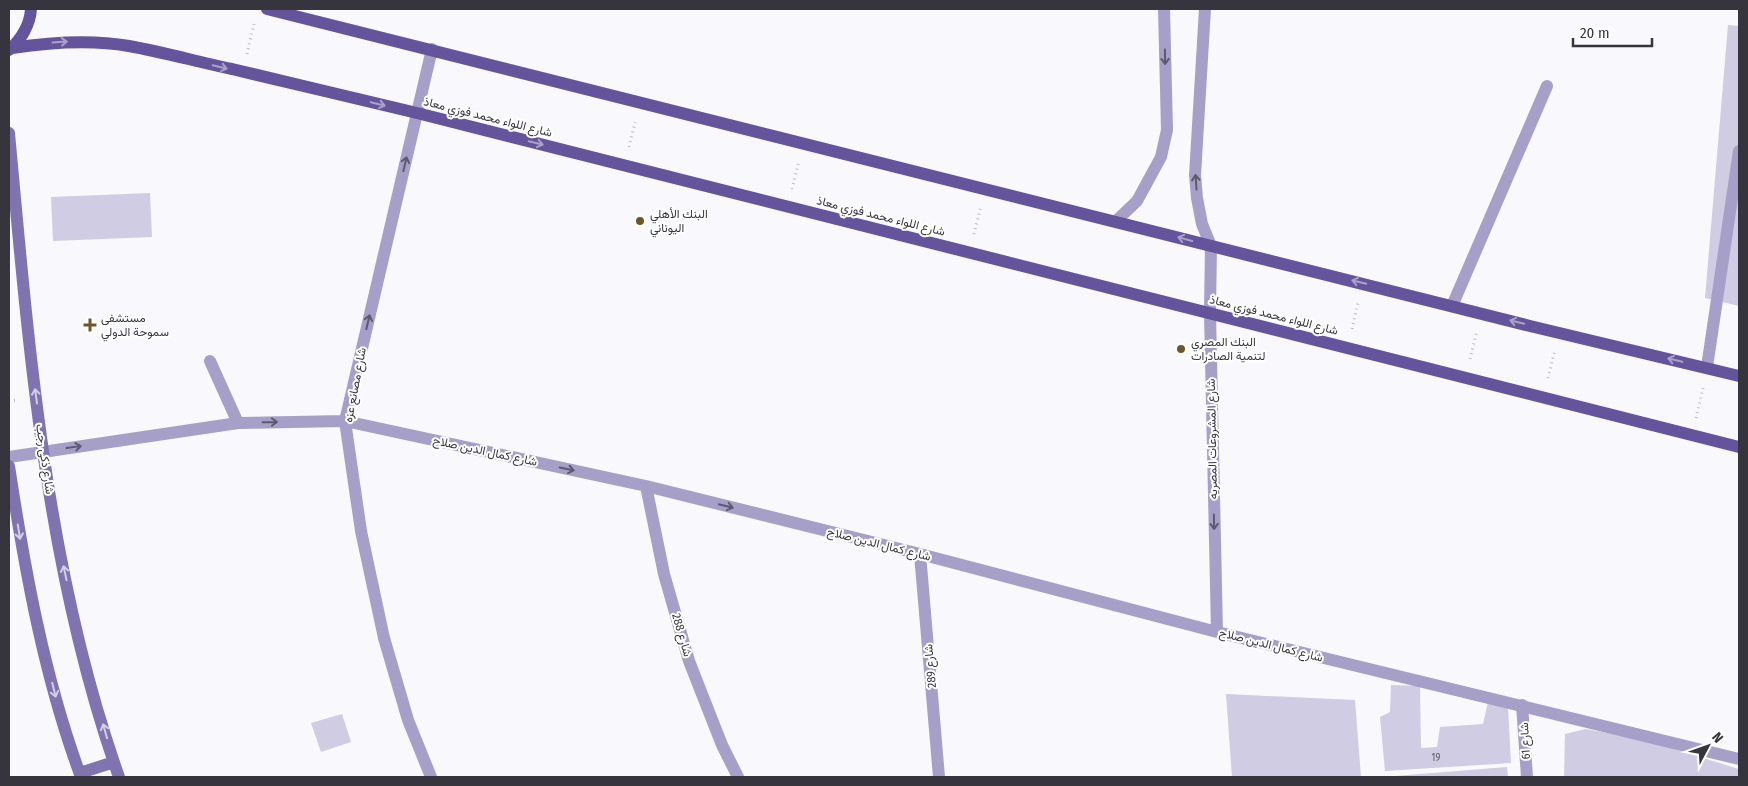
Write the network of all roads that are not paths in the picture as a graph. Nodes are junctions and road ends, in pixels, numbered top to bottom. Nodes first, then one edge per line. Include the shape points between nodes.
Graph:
1 (31, 9) edge
2 (267, 9) edge
3 (1164, 9) edge
4 (1204, 9) edge
5 (10, 49) edge
6 (432, 50) junction
7 (1547, 86) dead end
8 (417, 113) junction
9 (9, 133) edge
10 (1739, 151) edge
11 (1116, 221) junction
12 (1211, 246) junction
13 (1452, 306) junction
14 (1210, 313) junction
15 (210, 361) dead end
16 (1707, 367) junction
17 (1739, 376) edge
18 (345, 421) junction
19 (238, 423) junction
20 (1739, 447) edge
21 (44, 451) junction
22 (9, 457) edge
23 (9, 466) edge
24 (646, 486) junction
25 (920, 554) junction
26 (1217, 632) junction
27 (1522, 705) junction
28 (1739, 759) edge
29 (114, 762) junction
30 (80, 775) edge
31 (119, 777) edge
32 (431, 777) edge
33 (738, 777) edge
34 (939, 777) edge
35 (1527, 777) edge

1 - 5 main road via 21,37
2 - 6 main road
3 -> 11 street via 1167,130 1161,157 1137,201
12 -> 4 street, شارع المشروعات المصريه via 1202,224 1195,176
5 -> 8 main road, شارع اللواء محمد فوزي معاذ via 70,41 128,46
6 - 8 street, شارع مصانع عزه
6 - 11 main road
7 - 13 street
8 -> 14 main road, شارع اللواء محمد فوزي معاذ
18 -> 8 street, شارع مصانع عزه
21 -> 9 main road, شارع ذكى رجب via 29,349
10 - 16 street
12 -> 11 main road
13 -> 12 main road
12 - 14 street, شارع المشروعات المصريه
16 -> 13 main road
14 - 20 main road, شارع اللواء محمد فوزي معاذ
14 -> 26 street, شارع المشروعات المصريه
15 - 19 street
16 - 17 main road
19 -> 18 street, شارع كمال الدين صلاح
18 -> 24 street, شارع كمال الدين صلاح
18 - 32 street, شارع مصانع عزه via 361,531 384,638 408,720
21 -> 19 street, شارع كمال الدين صلاح
21 - 22 street, شارع كمال الدين صلاح
29 -> 21 main road, شارع ذكى رجب via 73,612 56,532
23 -> 30 main road via 37,621 56,702
24 -> 25 street, شارع كمال الدين صلاح
24 - 33 street, شارع 288 via 664,574 689,661
25 - 26 street, شارع كمال الدين صلاح
25 - 34 street, شارع 289
26 - 27 street, شارع كمال الدين صلاح
27 - 28 street, شارع كمال الدين صلاح
27 - 35 street, شارع 61
29 - 30 main road
29 - 31 main road, شارع ذكى رجب

